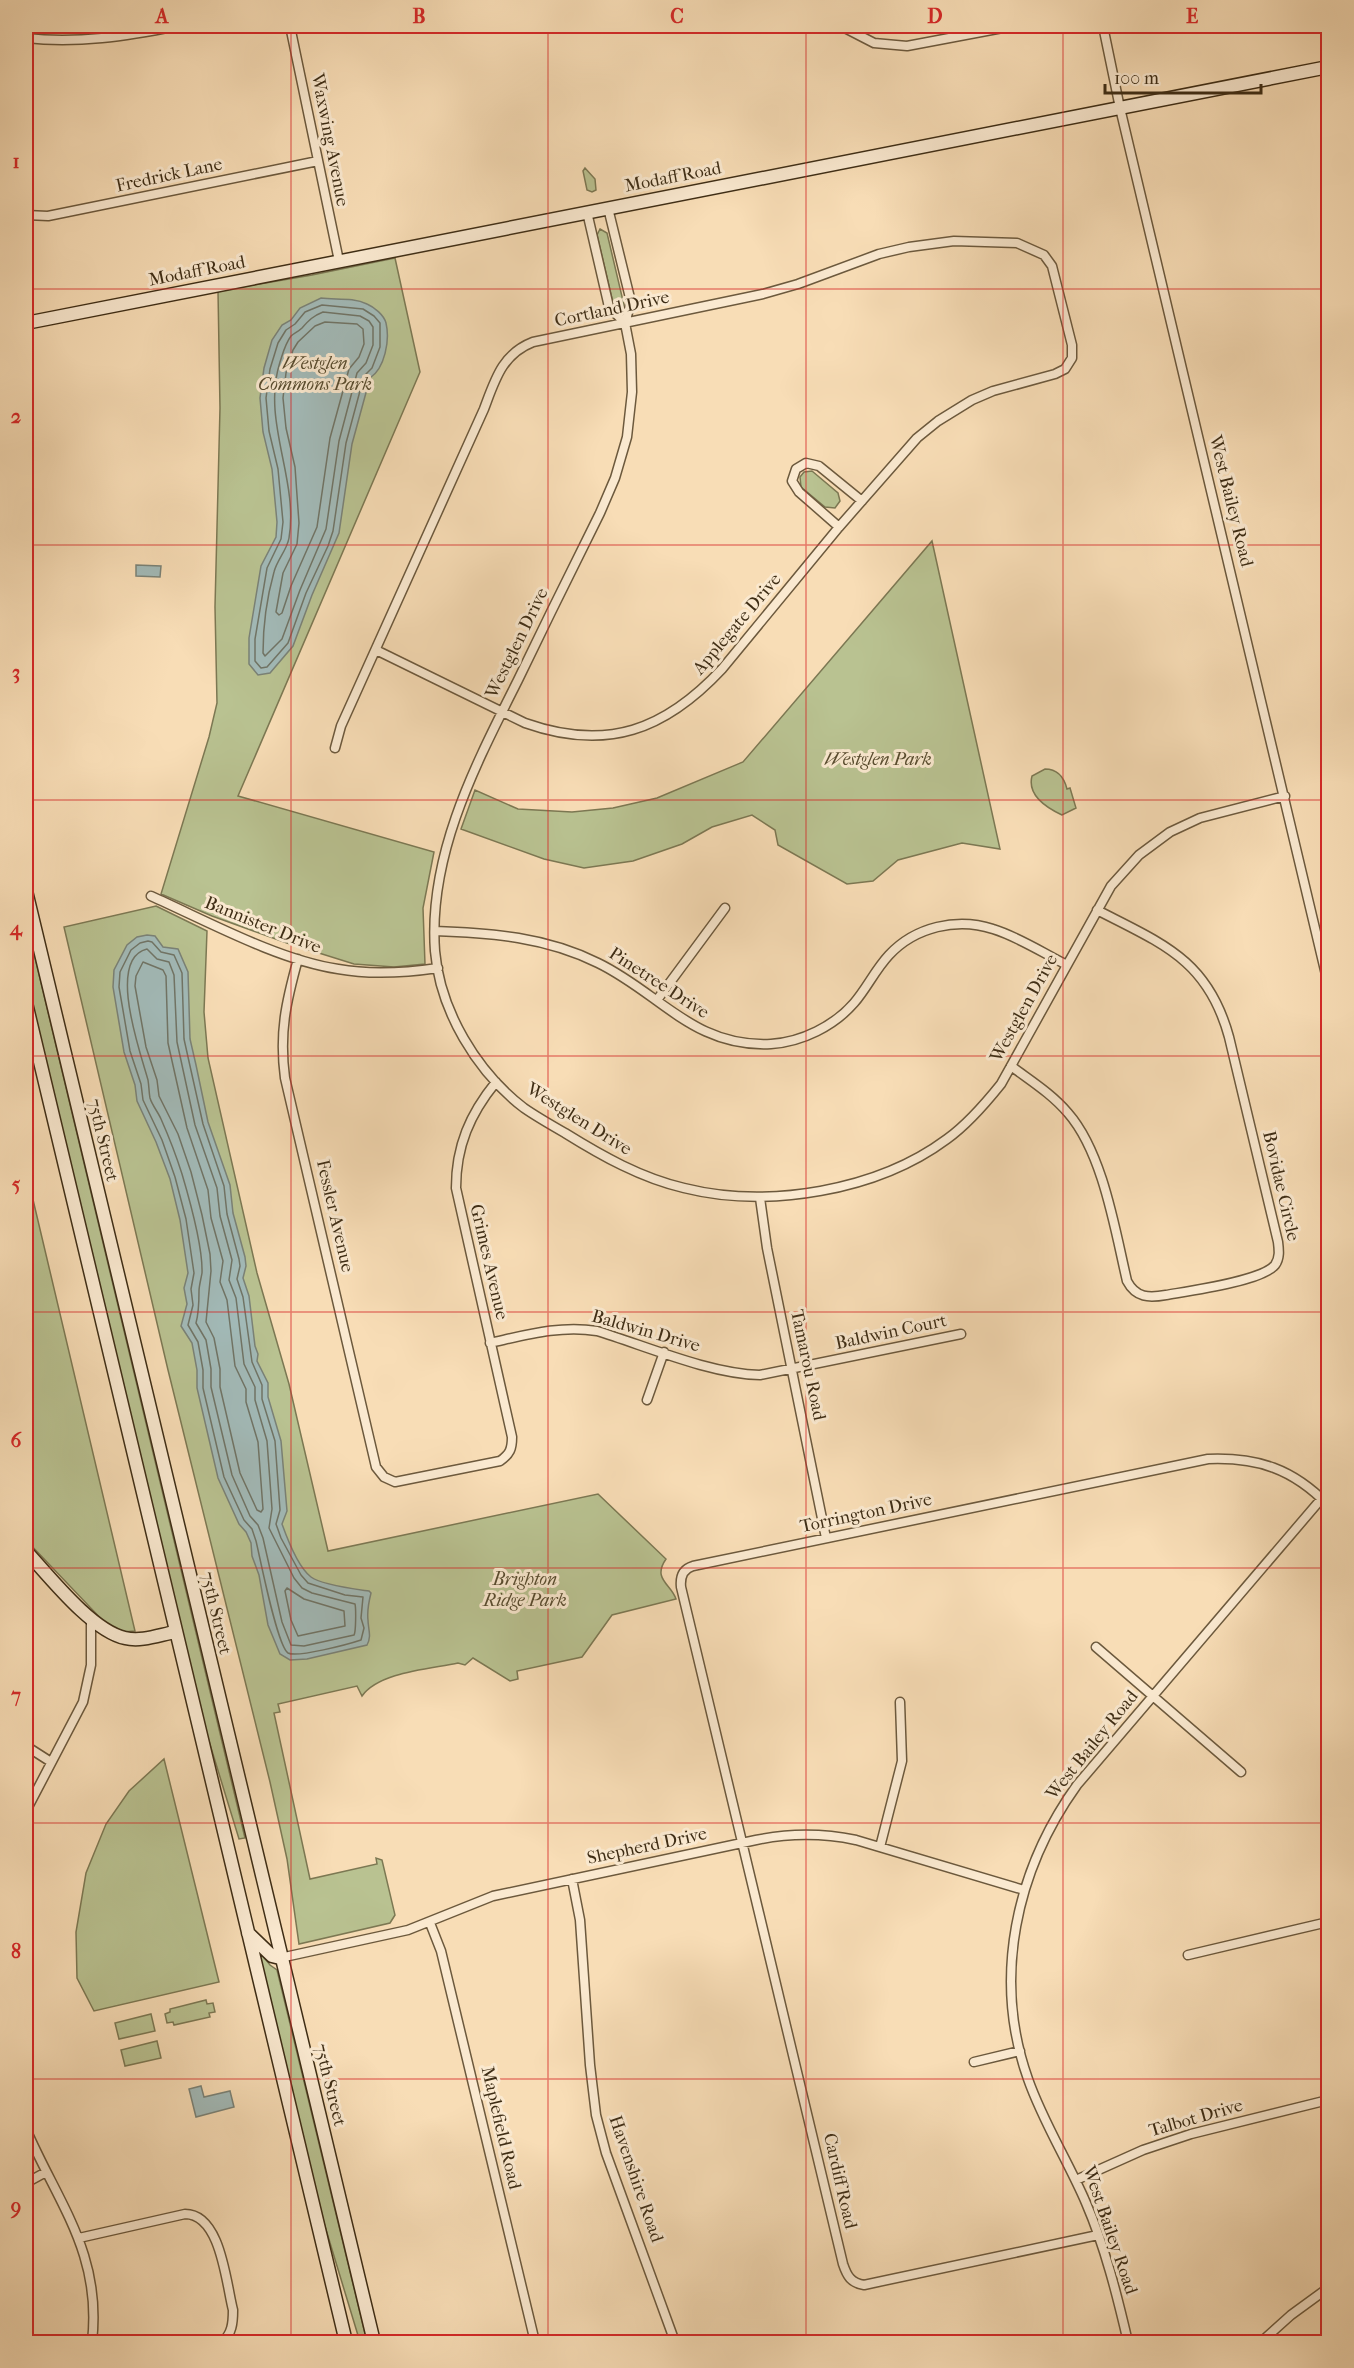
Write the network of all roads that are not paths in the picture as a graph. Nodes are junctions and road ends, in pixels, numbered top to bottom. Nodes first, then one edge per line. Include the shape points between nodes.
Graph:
1 (177, 26) edge
2 (290, 26) edge
3 (841, 26) edge
4 (1013, 26) edge
5 (1103, 26) edge
6 (26, 38) edge
7 (1329, 67) edge
8 (1120, 108) junction
9 (318, 161) junction
10 (608, 208) junction
11 (586, 212) junction
12 (26, 215) edge
13 (339, 261) junction
14 (26, 323) edge
15 (625, 323) junction
16 (1069, 364) joint
17 (862, 501) junction
18 (839, 527) junction
19 (376, 650) junction
20 (502, 712) junction
21 (335, 748) dead end
22 (1285, 796) junction
23 (26, 891) edge
24 (151, 896) dead end
25 (726, 908) dead end
26 (1097, 910) junction
27 (435, 930) junction
28 (298, 959) junction
29 (1066, 965) junction
30 (438, 968) junction
31 (1329, 983) edge
32 (657, 1000) junction
33 (26, 1003) edge
34 (1011, 1066) junction
35 (496, 1082) junction
36 (760, 1198) junction
37 (961, 1335) dead end
38 (490, 1342) junction
39 (664, 1352) junction
40 (792, 1369) junction
41 (647, 1400) dead end
42 (507, 1456) joint
43 (1329, 1491) edge
44 (1325, 1502) edge
45 (826, 1538) junction
46 (26, 1551) edge
47 (91, 1619) junction
48 (175, 1632) junction
49 (1096, 1647) dead end
50 (1154, 1696) junction
51 (900, 1702) dead end
52 (26, 1746) edge
53 (51, 1762) junction
54 (1241, 1772) dead end
55 (26, 1811) edge
56 (743, 1842) junction
57 (880, 1847) junction
58 (572, 1879) junction
59 (1024, 1890) junction
60 (1329, 1922) edge
61 (430, 1923) junction
62 (247, 1932) junction
63 (1188, 1955) dead end
64 (280, 1958) junction
65 (1020, 2051) junction
66 (974, 2062) dead end
67 (1329, 2100) edge
68 (26, 2129) edge
69 (46, 2172) junction
70 (1076, 2180) junction
71 (26, 2182) edge
72 (1098, 2235) junction
73 (79, 2238) junction
74 (1329, 2288) edge
75 (92, 2343) edge
76 (222, 2343) edge
77 (346, 2343) edge
78 (374, 2343) edge
79 (535, 2343) edge
80 (675, 2343) edge
81 (1128, 2343) edge
82 (1261, 2343) edge

1 - 6 street via 87,39
2 - 9 street, Waxwing Avenue
3 - 4 street via 874,43 907,46
5 - 8 street, West Bailey Road
7 - 8 main road, Modaff Road
8 - 10 main road, Modaff Road
8 - 22 street, West Bailey Road
9 - 12 street, Fredrick Lane via 48,216
9 - 13 street, Waxwing Avenue
10 - 11 main road, Modaff Road
10 - 15 street, Westglen Drive via 631,302
11 - 13 main road, Modaff Road
11 - 15 street, Westglen Drive via 609,307
13 - 14 main road, Modaff Road
15 - 16 street, Cortland Drive via 763,294 909,247 936,242 1017,243 1038,251 1054,272 1072,345
15 - 19 street, Cortland Drive via 533,342 507,359
15 - 20 street, Westglen Drive via 631,354 632,402 615,478
16 - 17 street, Applegate Drive via 1056,374 982,396 938,421 907,449
17 - 18 street, Applegate Drive
17 - 18 street via 819,466 806,463 796,469 792,481 798,492
18 - 20 street, Applegate Drive via 722,669 692,699 669,714 632,730 583,736 546,730
19 - 20 street, Applegate Drive
19 - 21 street, Cortland Drive
20 - 27 street, Westglen Drive via 451,830 437,888
22 - 26 street, Westglen Drive via 1210,814 1170,832 1120,875
22 - 31 street, West Bailey Road
23 - 64 main road, 75th Street
24 - 28 street, Bannister Drive
25 - 32 street
26 - 29 street, Westglen Drive
26 - 34 street, Bovidae Circle via 1186,960 1217,1001 1278,1242 1275,1265 1259,1276 1151,1298 1135,1292 1126,1281 1098,1164 1086,1138 1067,1111
27 - 30 street, Westglen Drive
27 - 32 street, Pinetree Drive via 489,933 546,943 599,963
28 - 30 street, Bannister Drive via 367,972
28 - 42 street, Fessler Avenue via 283,1024 285,1078 376,1467 384,1478 395,1482 493,1463
29 - 32 street, Pinetree Drive via 993,929 959,924 937,927 916,935 889,955 840,1017 806,1036 773,1044 751,1045 721,1039
29 - 34 street, Westglen Drive
30 - 35 street, Westglen Drive via 462,1034
33 - 48 main road
34 - 36 street, Westglen Drive via 1001,1084 967,1122 948,1139 910,1162 845,1185
35 - 36 street, Westglen Drive via 541,1119 624,1167 683,1188
35 - 38 street, Grimes Avenue via 466,1130 456,1174 459,1206
36 - 40 street, Tamarou Road
37 - 40 street, Baldwin Court
38 - 39 street, Baldwin Drive via 554,1329 582,1328
38 - 42 street, Grimes Avenue via 512,1437
39 - 40 street, Baldwin Drive via 744,1374
39 - 41 street
40 - 45 street, Tamarou Road
43 - 44 street, West Bailey Road
44 - 45 street, Torrington Drive via 1296,1477 1264,1464 1238,1459 1208,1460
44 - 50 street, West Bailey Road
45 - 56 street, Torrington Drive via 693,1566 685,1570 681,1579
46 - 47 main road
47 - 48 main road via 109,1633 125,1638
47 - 53 street via 92,1665 87,1689
48 - 62 main road
49 - 50 street
50 - 54 street
50 - 59 street, West Bailey Road via 1061,1808 1033,1862
51 - 57 street via 902,1761
52 - 53 street
53 - 55 street
56 - 57 street, Shepherd Drive via 806,1834
56 - 58 street, Shepherd Drive
56 - 72 street, Cardiff Road via 848,2277 858,2284 870,2284
57 - 59 street, Shepherd Drive
58 - 61 street, Shepherd Drive via 493,1896
58 - 80 street, Havenshire Road via 580,1920 596,2115
59 - 65 street, West Bailey Road via 1011,1968
60 - 63 street
61 - 64 street, Shepherd Drive
61 - 79 street, Maplefield Road via 441,1951
62 - 64 main road via 272,1956
62 - 77 main road
64 - 78 main road, 75th Street
65 - 66 street
65 - 70 street, West Bailey Road via 1035,2096
67 - 70 street, Talbot Drive via 1191,2134
68 - 69 street
69 - 71 street
69 - 73 street
70 - 72 street, West Bailey Road
72 - 81 street, West Bailey Road
73 - 75 street via 93,2294
73 - 76 street via 185,2214 204,2220 213,2232 233,2310 230,2333
74 - 82 street

